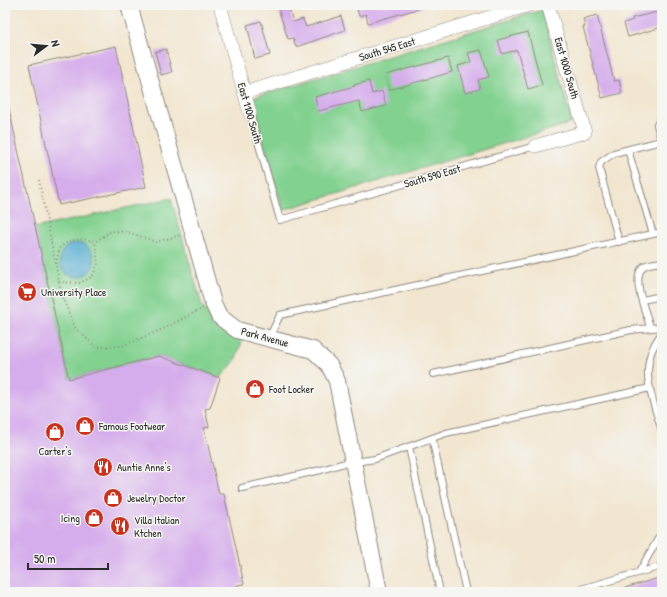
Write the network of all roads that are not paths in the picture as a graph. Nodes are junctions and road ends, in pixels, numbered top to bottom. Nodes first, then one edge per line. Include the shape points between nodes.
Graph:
1 (129, 5) edge
2 (220, 5) edge
3 (529, 5) edge
4 (548, 5) edge
5 (244, 93) junction
6 (250, 113) joint
7 (662, 116) edge
8 (585, 132) joint
9 (661, 143) edge
10 (535, 146) joint
11 (628, 150) junction
12 (280, 220) joint
13 (662, 232) edge
14 (653, 234) junction
15 (619, 242) junction
16 (662, 262) edge
17 (662, 296) edge
18 (642, 300) junction
19 (650, 327) junction
20 (662, 327) edge
21 (662, 333) edge
22 (269, 339) junction
23 (433, 374) dead end
24 (650, 388) junction
25 (662, 431) edge
26 (432, 438) junction
27 (409, 447) junction
28 (352, 462) junction
29 (242, 488) dead end
30 (662, 532) edge
31 (662, 566) edge
32 (639, 572) junction
33 (587, 590) edge
34 (379, 592) edge
35 (440, 592) edge
36 (466, 592) edge
37 (570, 592) edge

1 - 22 street, Park Avenue via 213,303 219,316 237,330
2 - 5 street, East 1100 South
3 - 5 street, South 545 East
4 - 8 street, East 1000 South
5 - 6 street, East 1100 South
6 - 12 lane, East 1100 South
7 - 9 lane via 657,125
8 - 10 street, South 590 East
9 - 11 lane
10 - 12 lane, South 590 East
11 - 14 lane
11 - 15 lane via 606,157 599,168
13 - 14 lane
14 - 15 lane
15 - 22 lane via 280,315
16 - 18 lane via 645,265 639,272 637,281
17 - 18 lane
18 - 19 lane
19 - 20 lane
19 - 23 lane
21 - 24 lane via 649,356 647,374
22 - 28 street, Park Avenue via 313,350 328,365 337,381
24 - 25 lane
24 - 26 lane
26 - 27 lane
26 - 36 lane
27 - 28 lane via 375,459
27 - 35 lane
28 - 29 lane
28 - 34 street, Park Avenue
30 - 32 lane
31 - 32 lane
32 - 33 lane
33 - 37 lane

